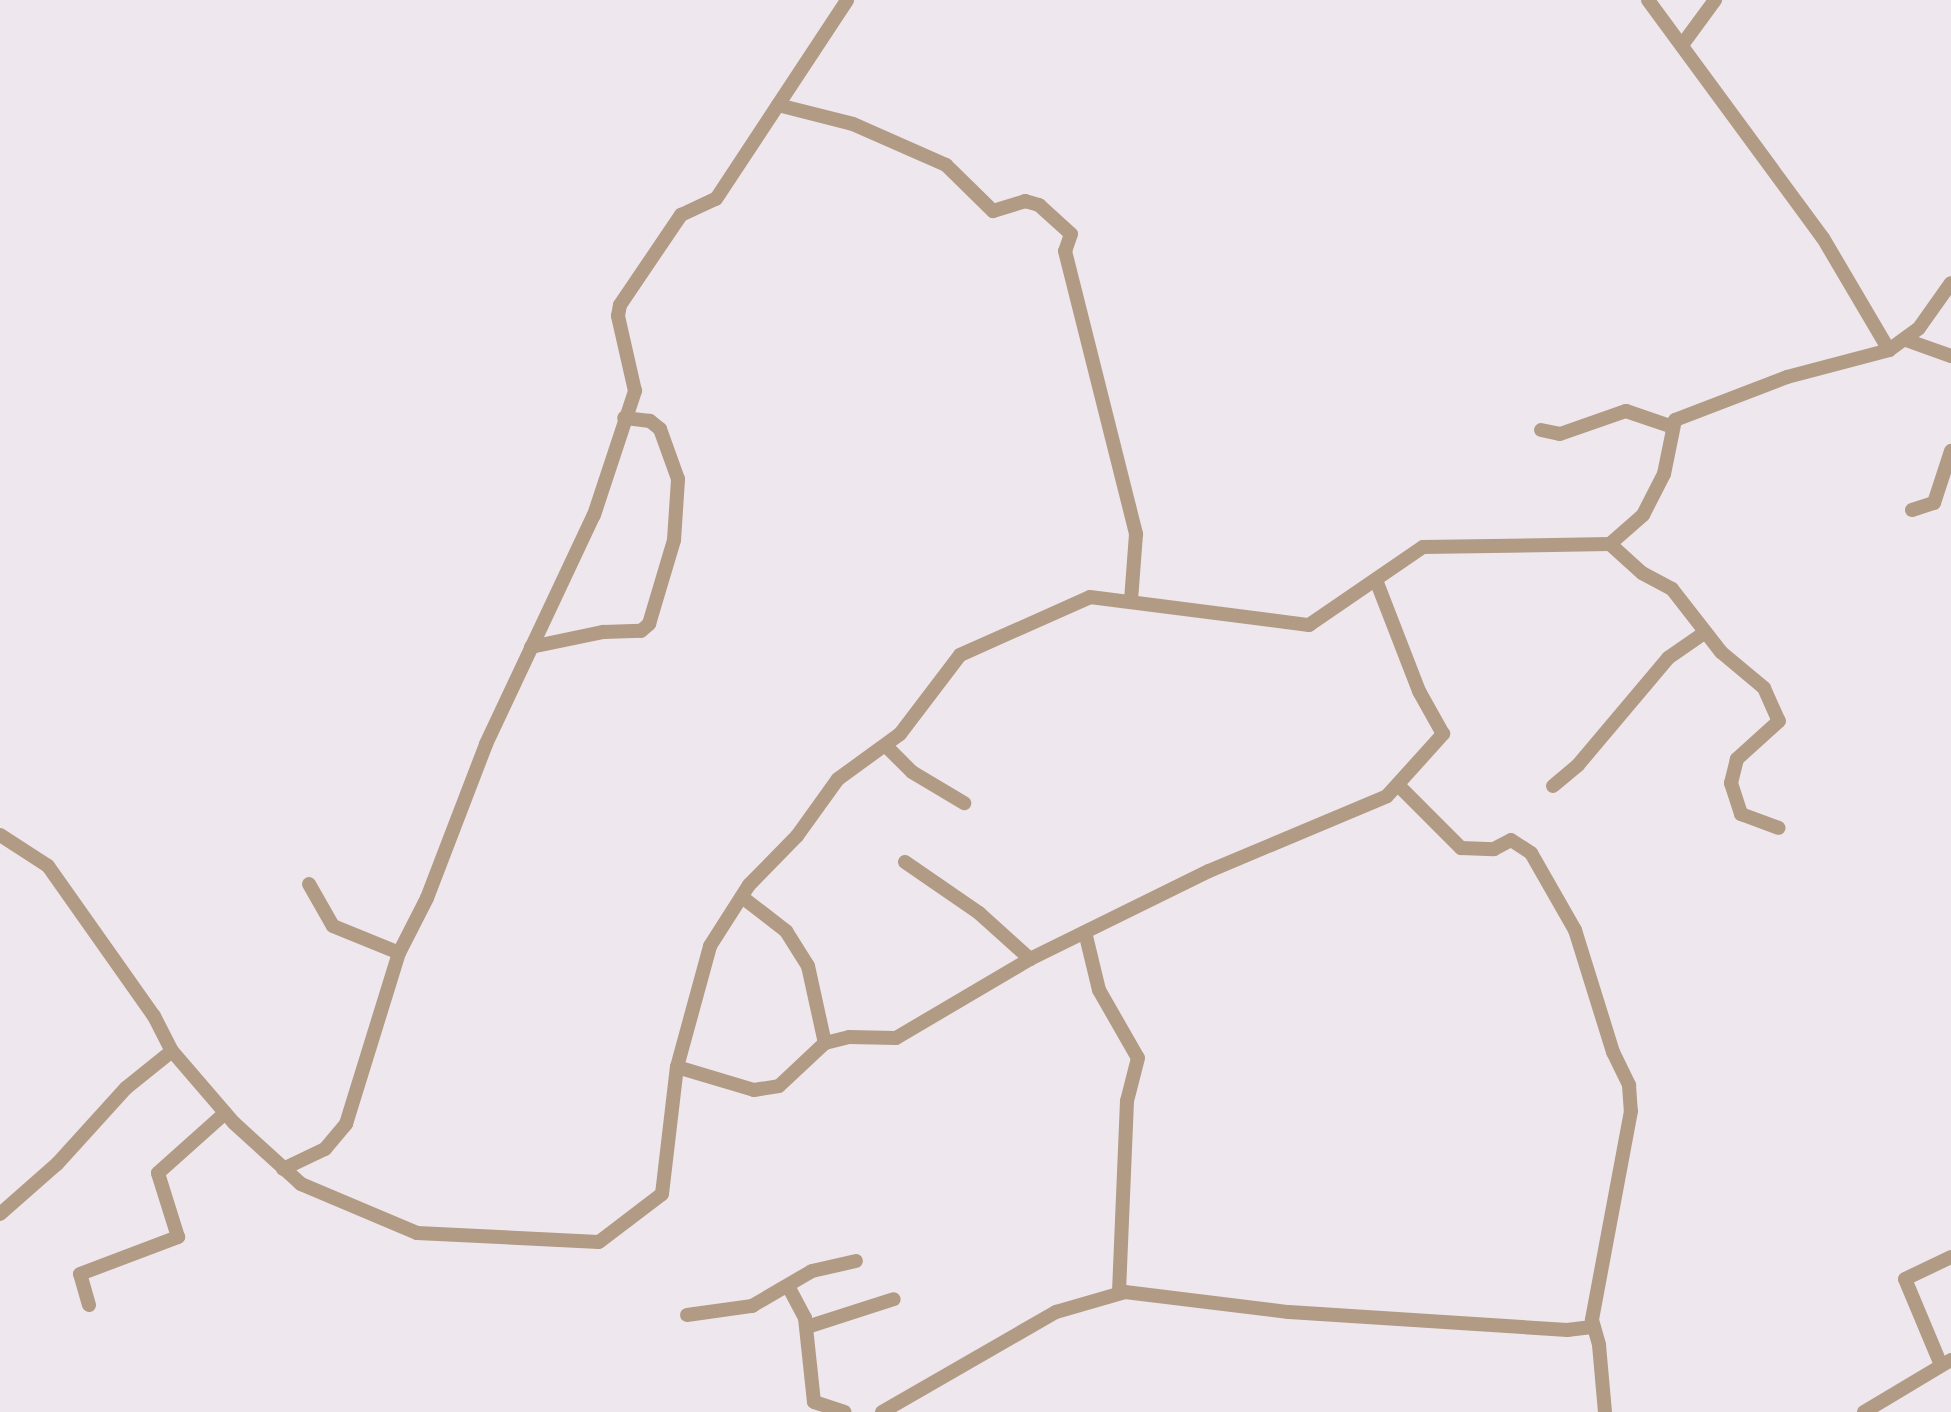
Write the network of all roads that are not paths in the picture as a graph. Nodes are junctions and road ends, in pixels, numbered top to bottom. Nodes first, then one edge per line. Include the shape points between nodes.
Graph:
1 (847, 0) edge
2 (1648, 0) edge
3 (1715, 0) edge
4 (1682, 45) junction
5 (778, 105) junction
6 (1951, 283) edge
7 (1906, 340) junction
8 (1889, 350) junction
9 (1951, 356) edge
10 (624, 418) junction
11 (1670, 426) junction
12 (1541, 430) dead end
13 (1951, 451) edge
14 (1912, 510) dead end
15 (1610, 544) junction
16 (1376, 580) junction
17 (1131, 600) junction
18 (1704, 633) junction
19 (531, 647) junction
20 (886, 746) junction
21 (1399, 786) junction
22 (1553, 786) dead end
23 (964, 803) dead end
24 (1779, 828) dead end
25 (0, 835) edge
26 (905, 862) dead end
27 (309, 884) dead end
28 (742, 897) junction
29 (1085, 932) junction
30 (399, 953) junction
31 (1030, 959) junction
32 (825, 1043) junction
33 (172, 1051) junction
34 (677, 1067) junction
35 (225, 1113) junction
36 (283, 1169) junction
37 (0, 1214) edge
38 (1951, 1257) edge
39 (856, 1261) dead end
40 (788, 1286) junction
41 (1119, 1293) junction
42 (894, 1299) dead end
43 (89, 1305) dead end
44 (687, 1315) dead end
45 (807, 1327) junction
46 (1592, 1327) junction
47 (1946, 1362) edge
48 (844, 1412) edge
49 (882, 1412) edge
50 (1605, 1412) edge
51 (1864, 1412) edge

1 - 5 street
2 - 4 street
3 - 4 street
4 - 8 street via 1824,240
5 - 10 street via 716,199 681,215 620,305 618,316 635,384
5 - 17 street via 866,129 946,165 993,211 1025,201 1039,205 1071,234 1065,251 1136,534
6 - 7 street
7 - 8 street
7 - 9 street
8 - 11 street via 1690,411
10 - 19 street via 594,515
10 - 19 street via 650,421 660,429 678,479 674,540 649,624 641,631 603,632
11 - 12 street via 1626,411 1560,434
11 - 15 street via 1657,488 1633,527
13 - 14 street via 1934,503
15 - 16 street via 1423,547
15 - 18 street via 1642,573 1672,589
16 - 17 street via 1320,619 1302,625
16 - 21 street via 1419,691 1443,734
17 - 20 street via 1072,601 973,647 945,669 907,726
18 - 22 street via 1668,658 1578,765
18 - 24 street via 1738,670 1761,685 1778,718 1777,725 1737,759 1731,783 1741,814
19 - 30 street
20 - 23 street via 912,772
20 - 28 street via 838,779 797,836
21 - 29 street via 1380,801 1209,871
21 - 46 street via 1461,848 1494,849 1518,840 1531,853 1580,944 1631,1095
25 - 33 street via 48,866 154,1016
26 - 31 street via 979,913
27 - 30 street via 333,926
28 - 32 street via 786,931 808,966
28 - 34 street via 706,954
29 - 31 street
29 - 41 street via 1099,990 1138,1058 1126,1109
30 - 36 street via 346,1124 325,1149
31 - 32 street via 896,1038 849,1037
32 - 34 street via 787,1081 763,1090
33 - 35 street
33 - 37 street via 126,1088 63,1158
34 - 36 street via 662,1194 599,1242 417,1233 315,1192
35 - 36 street
35 - 43 street via 158,1173 178,1237 80,1274
38 - 47 street via 1905,1279
39 - 40 street via 812,1271
40 - 44 street via 752,1306
40 - 45 street
41 - 46 street via 1289,1312 1567,1330
41 - 49 street via 1056,1312
42 - 45 street
45 - 48 street via 814,1402
46 - 50 street via 1599,1345
47 - 51 street

